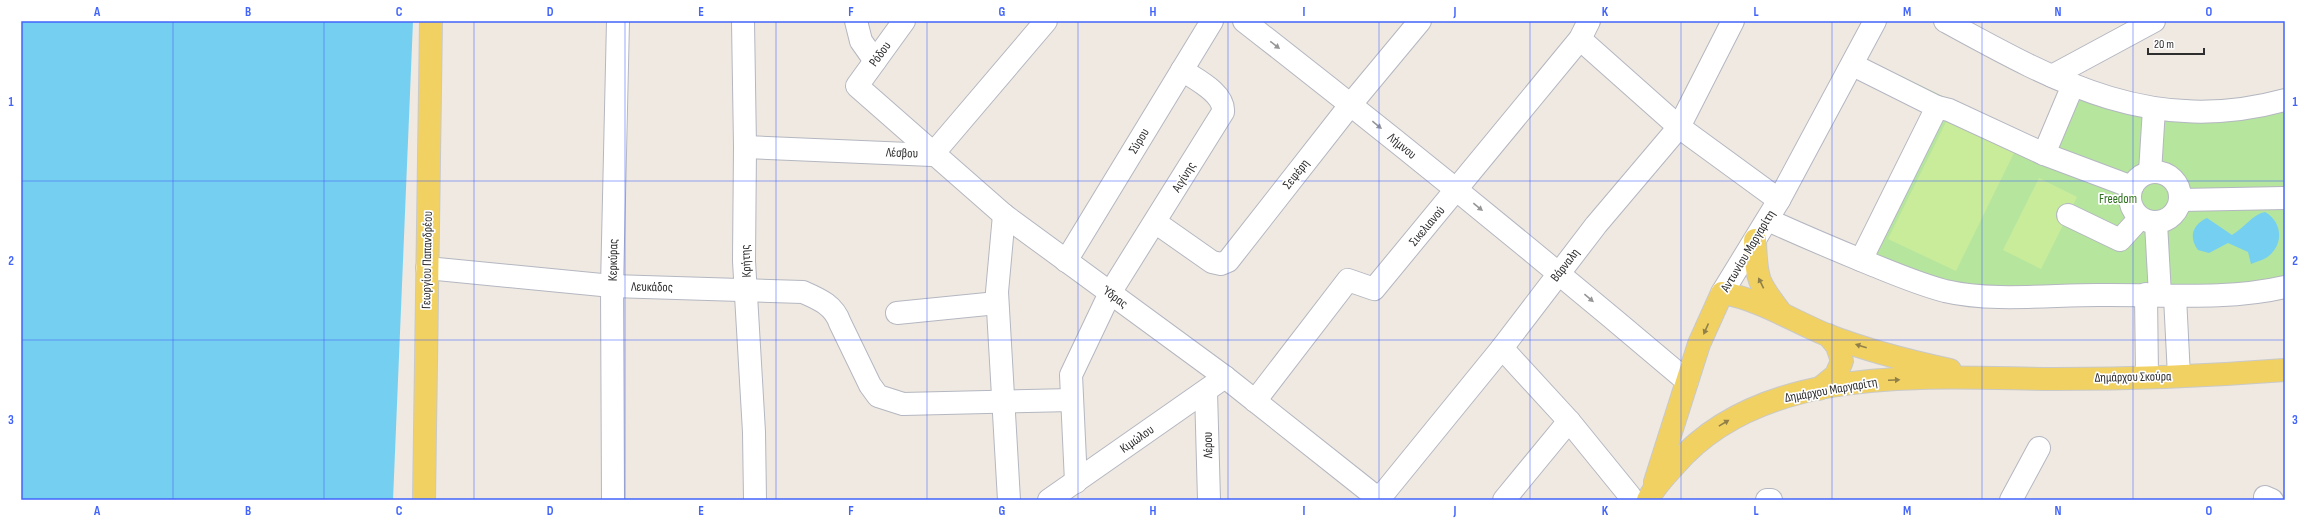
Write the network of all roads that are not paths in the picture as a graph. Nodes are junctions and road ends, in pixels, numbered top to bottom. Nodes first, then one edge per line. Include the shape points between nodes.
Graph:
1 (431, 21) edge
2 (618, 21) edge
3 (743, 21) edge
4 (856, 21) edge
5 (904, 21) edge
6 (1046, 21) edge
7 (1212, 21) edge
8 (1420, 21) edge
9 (1733, 21) edge
10 (1875, 21) edge
11 (1945, 21) edge
12 (2154, 21) edge
13 (1254, 24) edge
14 (1585, 30) edge
15 (875, 61) junction
16 (1852, 65) junction
17 (1182, 70) junction
18 (2052, 76) junction
19 (2073, 85) junction
20 (857, 86) joint
21 (2285, 100) edge
22 (1351, 104) junction
23 (1937, 107) junction
24 (2154, 109) junction
25 (1679, 128) junction
26 (745, 147) junction
27 (932, 154) junction
28 (2044, 154) junction
29 (2150, 172) junction
30 (2132, 187) junction
31 (1456, 190) junction
32 (2285, 198) edge
33 (1779, 200) junction
34 (2180, 200) junction
35 (2068, 215) dead end
36 (1004, 216) junction
37 (1768, 220) junction
38 (2148, 220) junction
39 (1155, 222) junction
40 (1755, 240) junction
41 (1861, 260) junction
42 (1066, 261) junction
43 (427, 268) junction
44 (1559, 273) junction
45 (612, 286) junction
46 (2285, 287) edge
47 (747, 288) junction
48 (1110, 293) junction
49 (1722, 293) junction
50 (2161, 295) junction
51 (998, 303) junction
52 (897, 313) dead end
53 (1783, 315) junction
54 (1828, 335) junction
55 (1502, 348) junction
56 (2285, 370) edge
57 (1980, 376) junction
58 (2179, 376) junction
59 (1225, 377) junction
60 (2148, 377) junction
61 (1687, 381) junction
62 (1819, 389) junction
63 (1206, 391) junction
64 (1072, 400) junction
65 (1255, 401) junction
66 (1003, 402) junction
67 (1569, 421) junction
68 (1674, 426) junction
69 (1702, 438) junction
70 (2039, 448) dead end
71 (1076, 482) junction
72 (1643, 497) edge
73 (1380, 499) edge
74 (424, 500) edge
75 (613, 500) edge
76 (755, 500) edge
77 (1009, 500) edge
78 (1049, 500) edge
79 (1209, 500) edge
80 (1504, 500) edge
81 (1767, 500) edge
82 (1771, 500) edge
83 (2011, 500) edge

1 - 43 main road, Γεωργίου Παπανδρέου
2 - 45 street, Κερκύρας
3 - 26 street, Κρήτης
4 - 15 street via 861,41
5 - 15 street, Ρόδου
6 - 27 street, Λέσβου
7 - 17 street, Σύρου
8 - 22 street, Σεφέρη
9 - 25 street, Βάρναλη
10 - 16 street, Αντωνίου Μαργαρίτη
11 - 18 street
12 - 18 street
13 -> 22 street, Λήμνου
14 - 25 street
14 - 31 street, Σικελιανού
15 - 20 street, Ρόδου
16 - 23 street
16 - 33 street, Αντωνίου Μαργαρίτη
17 - 39 street, Αιγίνης via 1217,96 1222,103 1223,112
17 - 42 street, Σύρου
18 - 19 street
19 - 24 street via 2118,101
19 - 28 street
20 - 27 street, Ύδρας
21 - 24 street via 2214,112
22 -> 31 street, Λήμνου
22 - 39 street, Σεφέρη via 1226,262 1212,262
23 - 28 street via 1949,110 1983,132
23 - 41 street
24 - 29 street
25 - 33 street
25 - 44 street, Βάρναλη via 1596,225
26 - 27 street, Λέσβου
26 - 47 street, Κρήτης via 744,261
27 - 36 street, Ύδρας
28 - 30 street
29 - 30 street via 2142,175
29 - 34 street via 2166,174 2172,178 2180,192
30 - 38 street via 2130,204
31 -> 44 street, Λήμνου
31 - 65 street, Σικελιανού via 1374,289 1348,280
32 - 34 street
33 - 37 street, Αντωνίου Μαργαρίτη
34 - 38 street via 2172,216 2165,221
35 - 38 street via 2120,240
36 - 42 street, Ύδρας
36 - 51 street
37 - 40 street, Αντωνίου Μαργαρίτη
37 - 41 street
38 - 50 street
39 - 48 street, Αιγίνης
40 - 49 street, Αντωνίου Μαργαρίτη
53 -> 40 main road via 1767,296 1757,275
41 - 50 street via 1945,291 1977,296
42 - 48 street, Ύδρας
43 - 45 street, Λευκάδος
43 - 74 main road, Γεωργίου Παπανδρέου
44 - 55 street, Βάρναλη
44 -> 61 street, Λήμνου
45 - 47 street, Λευκάδος
45 - 75 street, Κερκύρας
46 - 50 street via 2240,295
47 - 66 street, Λευκάδος via 802,292 832,308 878,396 903,404
47 - 76 street, Κρήτης
48 - 59 street, Ύδρας
48 - 64 street, Αιγίνης via 1071,375
49 - 53 main road
49 -> 61 main road, Αντωνίου Μαργαρίτη via 1699,344
50 - 58 street
50 - 60 street
51 - 52 street
51 - 66 street
53 - 54 main road
57 -> 54 main road via 1908,361
54 - 62 main road via 1837,346 1842,361 1836,375
55 - 67 street
55 - 73 street, Βάρναλη
56 - 58 main road, Δημάρχου Σκούρα
57 - 60 main road, Δημάρχου Σκούρα via 2054,379
62 -> 57 main road, Δημάρχου Μαργαρίτη via 1875,381
58 - 60 main road, Δημάρχου Σκούρα
59 - 63 street, Κιμώλου
59 - 65 street, Ύδρας
61 - 68 main road, Αντωνίου Μαργαρίτη
69 -> 62 main road, Δημάρχου Μαργαρίτη via 1735,416 1768,402
63 - 71 street, Κιμώλου
63 - 79 street, Λέρου
64 - 66 street, Λευκάδος
64 - 71 street, Αιγίνης
65 - 73 street, Ύδρας
66 - 77 street
67 - 72 street
67 - 80 street
68 - 69 main road via 1688,437
68 - 72 main road, Αντωνίου Μαργαρίτη
69 - 72 main road, Δημάρχου Μαργαρίτη
70 - 83 street
71 - 78 street, Κιμώλου
81 - 82 street

